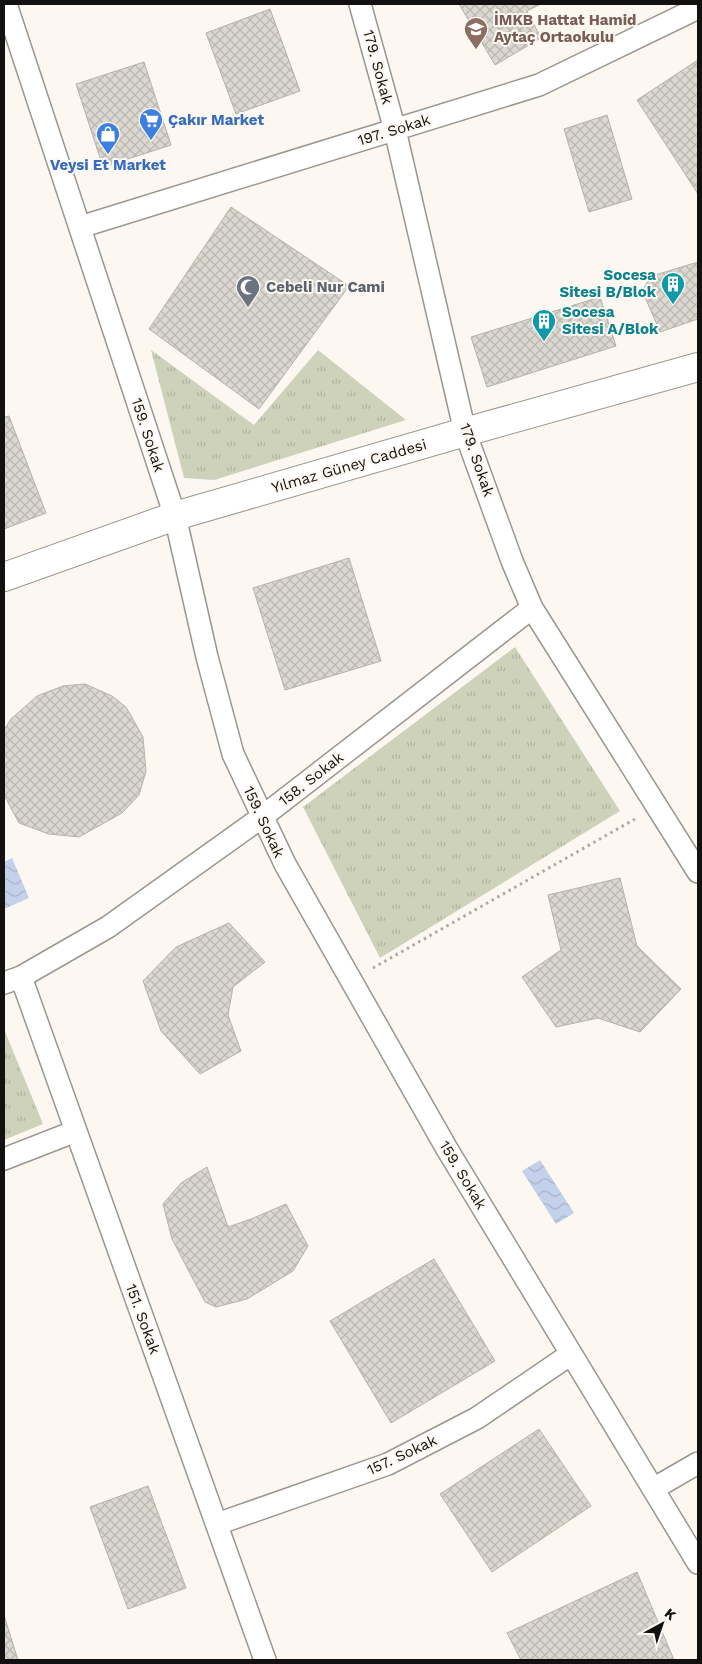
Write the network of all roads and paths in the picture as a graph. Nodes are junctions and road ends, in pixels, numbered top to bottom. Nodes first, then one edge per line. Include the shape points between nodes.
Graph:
1 (6, 4) edge
2 (360, 4) edge
3 (698, 8) edge
4 (395, 130) junction
5 (80, 227) junction
6 (698, 367) edge
7 (466, 432) junction
8 (175, 516) junction
9 (4, 577) edge
10 (532, 608) junction
11 (657, 807) junction
12 (262, 817) junction
13 (698, 872) edge
14 (12, 980) edge
15 (351, 981) junction
16 (76, 1131) junction
17 (4, 1159) edge
18 (571, 1354) junction
19 (698, 1463) edge
20 (653, 1489) junction
21 (217, 1524) junction
22 (698, 1563) edge
23 (265, 1660) edge

1 - 5 street, 159. Sokak
2 - 4 street, 179. Sokak
3 - 4 street, 197. Sokak via 540,84
4 - 5 street, 197. Sokak
4 - 7 street, 179. Sokak
5 - 8 street, 159. Sokak
6 - 7 street, Yılmaz Güney Caddesi
7 - 8 street, Yılmaz Güney Caddesi
7 - 10 street, 179. Sokak
8 - 9 street, Yılmaz Güney Caddesi
8 - 12 street, 159. Sokak via 233,754
10 - 11 street, 179. Sokak
10 - 12 street, 158. Sokak
11 - 13 street, 179. Sokak
11 - 15 path
12 - 14 street, 158. Sokak via 108,928
12 - 15 street, 159. Sokak via 284,864
14 - 16 street, 151. Sokak
15 - 18 street, 159. Sokak via 447,1149
16 - 17 street
16 - 21 street, 151. Sokak
18 - 20 street, 159. Sokak
18 - 21 street, 157. Sokak via 477,1418 388,1464
19 - 20 street
20 - 22 street, 159. Sokak
21 - 23 street, 151. Sokak

